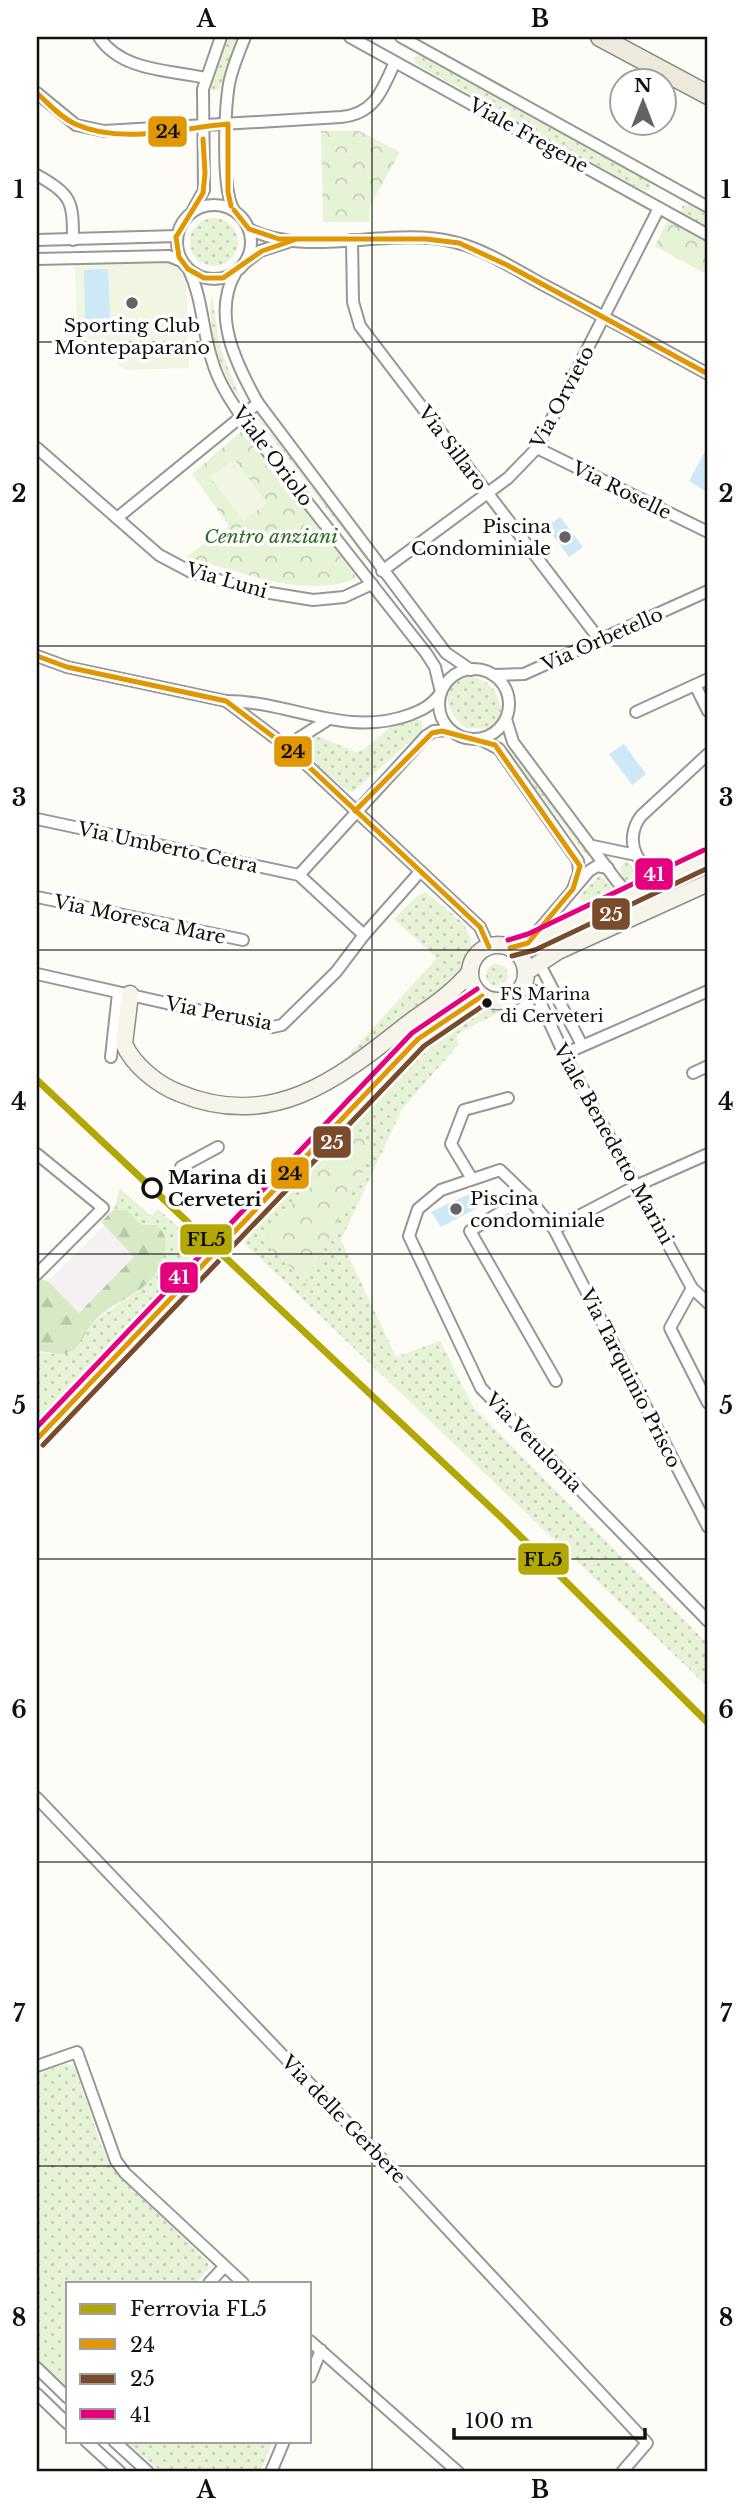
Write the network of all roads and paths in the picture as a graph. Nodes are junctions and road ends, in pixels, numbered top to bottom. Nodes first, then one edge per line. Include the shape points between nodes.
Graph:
1 (99, 37) edge
2 (220, 37) edge
3 (245, 37) edge
4 (350, 37) edge
5 (401, 37) edge
6 (600, 37) edge
7 (394, 64) junction
8 (206, 78) junction
9 (37, 93) edge
10 (708, 95) edge
11 (228, 124) junction
12 (203, 125) junction
13 (37, 175) edge
14 (708, 207) edge
15 (659, 208) junction
16 (234, 210) junction
17 (188, 214) junction
18 (249, 229) junction
19 (708, 235) edge
20 (177, 236) junction
21 (37, 240) edge
22 (73, 240) junction
23 (294, 240) junction
24 (352, 240) junction
25 (37, 259) edge
26 (181, 261) junction
27 (245, 263) junction
28 (189, 270) junction
29 (236, 272) junction
30 (604, 317) junction
31 (708, 374) edge
32 (258, 403) junction
33 (242, 417) junction
34 (37, 448) edge
35 (537, 448) junction
36 (487, 493) junction
37 (117, 518) junction
38 (708, 533) edge
39 (382, 571) junction
40 (372, 584) junction
41 (708, 591) edge
42 (599, 639) junction
43 (37, 656) edge
44 (471, 670) junction
45 (524, 674) junction
46 (494, 675) junction
47 (708, 679) edge
48 (695, 685) junction
49 (440, 693) junction
50 (508, 699) junction
51 (226, 701) junction
52 (708, 710) edge
53 (636, 712) dead end
54 (506, 719) junction
55 (326, 720) junction
56 (450, 730) junction
57 (480, 739) junction
58 (291, 750) junction
59 (708, 754) edge
60 (355, 811) junction
61 (37, 819) edge
62 (593, 846) junction
63 (636, 855) junction
64 (708, 858) edge
65 (608, 868) junction
66 (419, 873) junction
67 (672, 873) junction
68 (299, 875) junction
69 (708, 883) edge
70 (573, 889) junction
71 (638, 890) junction
72 (37, 897) edge
73 (650, 909) junction
74 (364, 935) junction
75 (243, 940) dead end
76 (528, 943) junction
77 (489, 947) junction
78 (510, 948) junction
79 (470, 972) junction
80 (37, 974) edge
81 (529, 974) junction
82 (708, 991) edge
83 (124, 993) junction
84 (482, 996) junction
85 (429, 1009) junction
86 (418, 1039) junction
87 (582, 1045) junction
88 (564, 1054) junction
89 (111, 1057) dead end
90 (708, 1066) edge
91 (693, 1073) dead end
92 (508, 1098) dead end
93 (218, 1147) dead end
94 (37, 1154) edge
95 (708, 1154) edge
96 (181, 1167) dead end
97 (472, 1180) junction
98 (638, 1185) junction
99 (527, 1196) junction
100 (554, 1228) junction
101 (37, 1274) edge
102 (692, 1288) junction
103 (708, 1303) edge
104 (556, 1381) dead end
105 (708, 1403) edge
106 (37, 1439) edge
107 (708, 1527) edge
108 (708, 1620) edge
109 (37, 1798) edge
110 (37, 2066) edge
111 (224, 2267) junction
112 (210, 2282) edge
113 (242, 2282) edge
114 (312, 2343) edge
115 (321, 2350) junction
116 (37, 2368) edge
117 (312, 2372) edge
118 (37, 2395) edge
119 (66, 2396) edge
120 (66, 2422) edge
121 (87, 2442) edge
122 (115, 2442) edge
123 (284, 2442) edge
124 (120, 2472) edge
125 (148, 2472) edge
126 (271, 2472) edge
127 (458, 2472) edge
128 (622, 2472) edge

1 - 8 street via 121,59
2 - 8 street
3 - 11 street via 230,80
4 - 7 street, Viale Fregene
5 - 14 street, Viale Fregene
6 - 10 main road
7 - 11 street via 377,99 359,114
7 - 15 street, Viale Fregene
8 - 12 street
9 - 12 street via 71,122 90,130
11 - 12 street
11 - 16 street via 228,192
12 - 17 street via 204,190
13 - 22 street via 70,200
15 - 19 street, Viale Fregene
15 - 30 street, Via Orvieto
16 - 17 street via 211,205
16 - 18 street
17 - 20 street
18 - 23 street
18 - 27 street via 250,253
20 - 22 street
20 - 26 street
21 - 22 street
23 - 24 street
23 - 27 street via 264,249
24 - 30 street via 459,243
24 - 36 street, Via Sillaro via 358,321
25 - 26 street via 169,256
26 - 28 street
27 - 29 street
28 - 29 street via 212,280
28 - 33 street, Viale Oriolo via 201,302 214,368
29 - 32 street, Viale Oriolo via 225,293 228,331 241,372
30 - 31 street
30 - 35 street, Via Orvieto
32 - 33 street
32 - 39 street, Viale Oriolo
33 - 37 street
33 - 40 street, Viale Oriolo
34 - 37 street, Via Luni
35 - 36 street, Via Orvieto
35 - 38 street, Via Roselle
36 - 39 street, Via Orvieto
36 - 42 street, Via Sillaro
37 - 40 street, Via Luni via 171,563 258,591 327,600
39 - 44 street, Viale Oriolo via 449,657
40 - 49 street, Viale Oriolo via 429,657
41 - 42 street, Via Orbetello
42 - 45 street, Via Orbetello
43 - 51 street via 67,667
44 - 46 street
44 - 49 street via 451,677
45 - 46 street, Via Orbetello
45 - 50 street
46 - 50 street
47 - 48 street
48 - 52 street
48 - 53 street
49 - 55 street via 424,709 389,722
49 - 56 street via 439,710
50 - 54 street
51 - 55 street via 258,702
51 - 58 street
54 - 57 street via 497,731
54 - 62 street via 513,742
55 - 58 street via 299,738
56 - 57 street
56 - 60 street via 426,736
57 - 70 street via 499,749 578,861
58 - 60 street
59 - 63 street via 642,816 635,826
60 - 66 street
60 - 68 street
61 - 68 street, Via Umberto Cetra
62 - 63 street
62 - 65 street
63 - 67 street via 652,871
64 - 67 street
65 - 70 street via 594,867
65 - 71 street via 626,892
66 - 74 street
66 - 77 street via 481,927
67 - 71 street
68 - 74 street
69 - 73 street
70 - 76 street
71 - 73 street via 634,903 639,909
71 - 76 street
72 - 75 street, Via Moresca Mare
73 - 81 street via 558,951
74 - 83 street, Via Perusia via 336,972 282,1026
76 - 78 street
77 - 78 street
77 - 79 street via 475,957
78 - 81 street via 522,958
79 - 84 street
79 - 85 street via 454,992
80 - 83 street, Via Perusia
81 - 84 street via 509,999
81 - 87 street
81 - 88 street, Viale Benedetto Marini
82 - 87 street
83 - 85 street via 124,1044 152,1078 195,1100 236,1106 293,1098 328,1084
83 - 89 street
84 - 86 street
85 - 86 street
86 - 106 street
87 - 88 street
88 - 98 street, Viale Benedetto Marini
90 - 91 street
92 - 97 street via 464,1110 456,1124 451,1144
93 - 96 street
94 - 101 street via 103,1208
95 - 98 street
97 - 99 street, Via Vetulonia via 500,1170
97 - 108 street, Via Vetulonia via 441,1190 418,1209 409,1236 481,1388
98 - 100 street
98 - 102 street, Viale Benedetto Marini
99 - 100 street, Via Vetulonia
99 - 104 street via 471,1231
100 - 107 street, Via Tarquinio Prisco
102 - 103 street, Viale Benedetto Marini
102 - 105 street via 670,1328
109 - 128 street, Via delle Gerbere via 647,2443
110 - 111 street via 77,2052 116,2161
111 - 112 street
111 - 113 street
114 - 115 street
115 - 117 street
115 - 127 street
116 - 119 street
118 - 120 street
121 - 124 street
122 - 125 street
123 - 126 street

